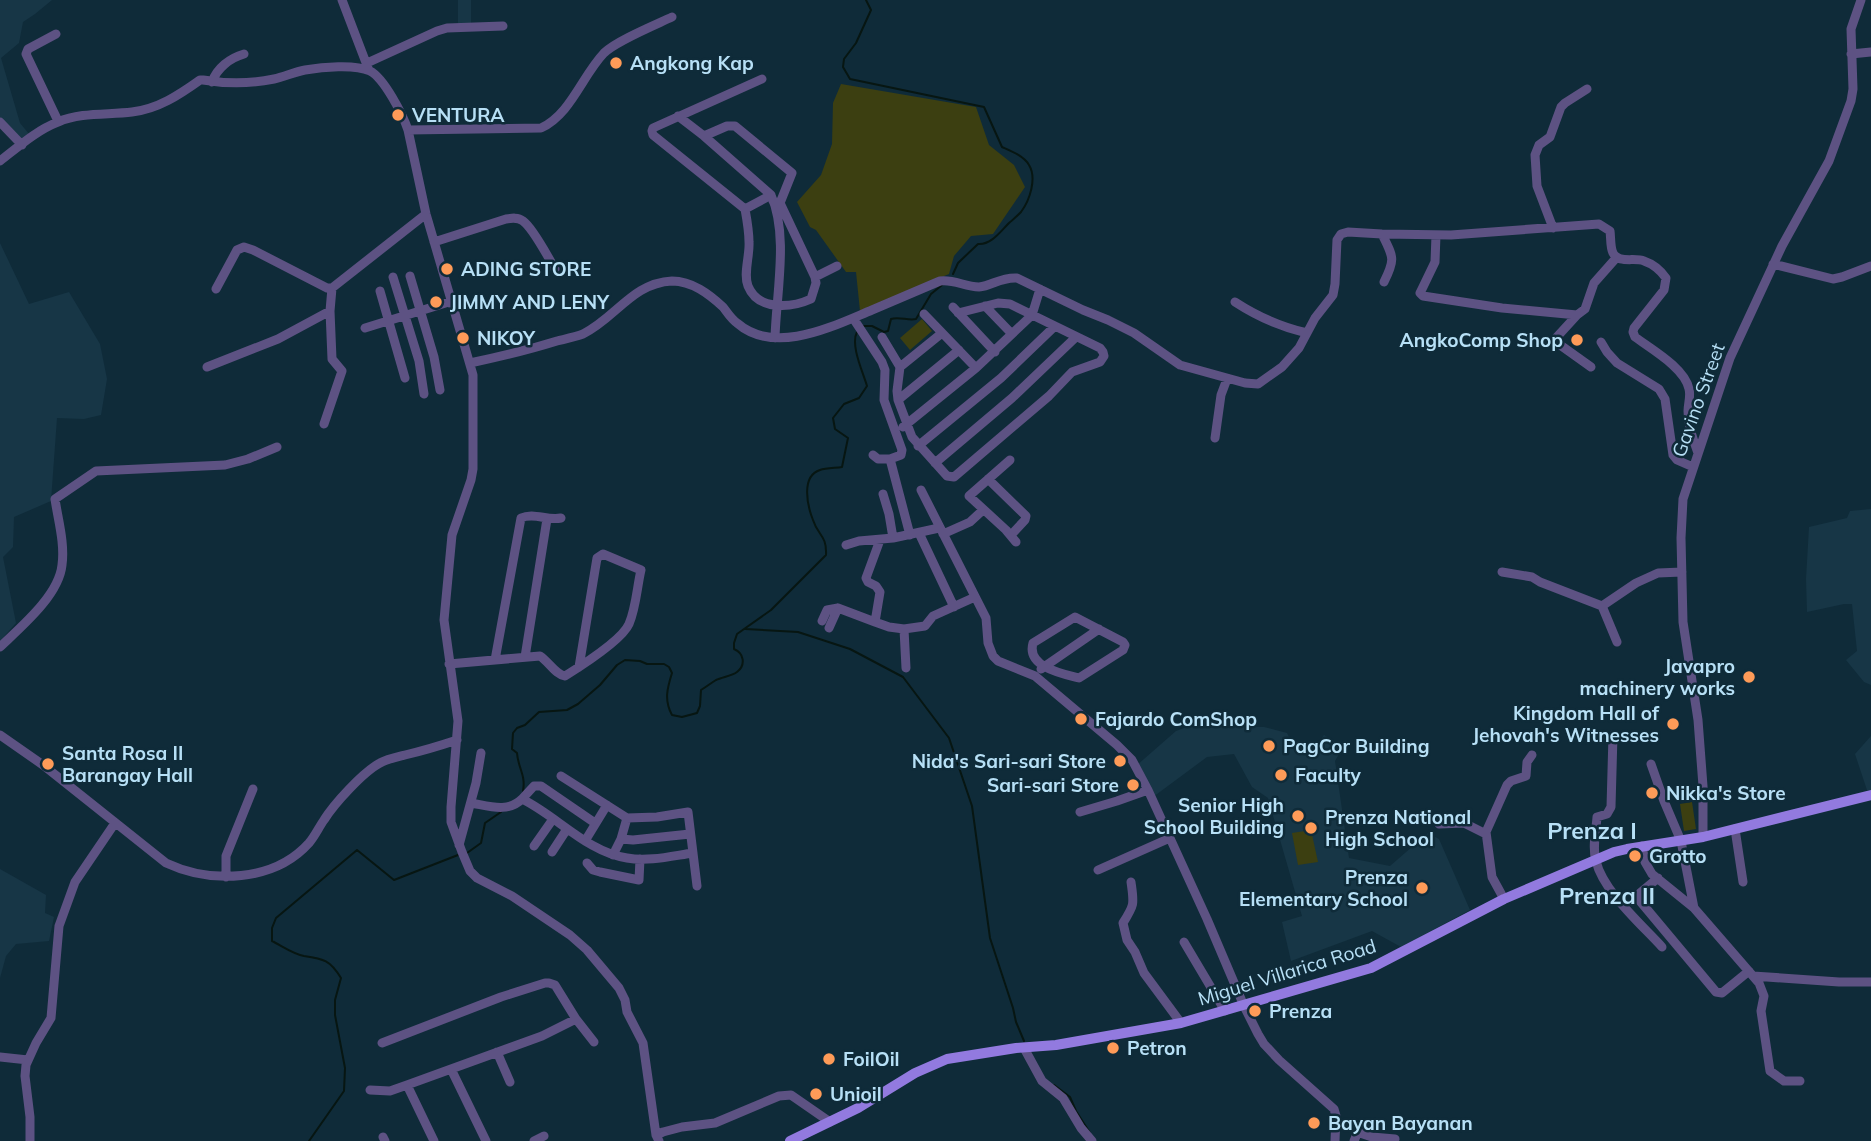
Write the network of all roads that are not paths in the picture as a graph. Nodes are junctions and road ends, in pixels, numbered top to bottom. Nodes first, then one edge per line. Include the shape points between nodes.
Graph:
1 (342, 0) edge
2 (1861, 0) edge
3 (672, 17) dead end
4 (503, 26) dead end
5 (56, 34) dead end
6 (1871, 52) edge
7 (244, 54) dead end
8 (1851, 54) junction
9 (367, 66) junction
10 (762, 79) dead end
11 (212, 82) junction
12 (1587, 89) dead end
13 (678, 116) junction
14 (0, 121) edge
15 (58, 121) junction
16 (408, 130) junction
17 (704, 136) junction
18 (22, 145) junction
19 (0, 161) edge
20 (774, 200) junction
21 (745, 209) junction
22 (426, 214) junction
23 (1553, 228) junction
24 (1382, 234) junction
25 (1436, 235) junction
26 (434, 242) junction
27 (1617, 257) junction
28 (1773, 264) junction
29 (1871, 265) edge
30 (837, 266) dead end
31 (555, 269) dead end
32 (410, 276) dead end
33 (393, 277) dead end
34 (815, 277) junction
35 (1384, 282) dead end
36 (332, 288) junction
37 (216, 289) dead end
38 (1040, 289) junction
39 (380, 291) dead end
40 (452, 301) junction
41 (1235, 302) dead end
42 (985, 306) junction
43 (776, 307) junction
44 (330, 311) junction
45 (420, 311) junction
46 (924, 314) dead end
47 (1032, 315) junction
48 (1577, 315) junction
49 (406, 316) junction
50 (853, 318) junction
51 (388, 321) junction
52 (1054, 327) junction
53 (365, 328) dead end
54 (942, 333) junction
55 (1307, 333) junction
56 (1012, 334) junction
57 (882, 337) dead end
58 (1076, 337) junction
59 (775, 338) junction
60 (1601, 342) dead end
61 (959, 350) junction
62 (995, 352) junction
63 (470, 363) junction
64 (207, 367) dead end
65 (900, 367) junction
66 (1591, 367) dead end
67 (976, 368) junction
68 (405, 378) dead end
69 (1227, 379) junction
70 (440, 390) dead end
71 (424, 394) dead end
72 (898, 400) junction
73 (324, 424) dead end
74 (907, 424) junction
75 (896, 433) junction
76 (1215, 438) dead end
77 (918, 446) junction
78 (277, 447) dead end
79 (1699, 453) junction
80 (873, 455) dead end
81 (890, 459) junction
82 (1010, 460) dead end
83 (935, 463) junction
84 (1693, 467) junction
85 (988, 479) junction
86 (920, 490) dead end
87 (883, 494) dead end
88 (983, 510) junction
89 (561, 518) dead end
90 (547, 519) junction
91 (941, 531) junction
92 (914, 534) junction
93 (893, 538) junction
94 (880, 540) junction
95 (846, 545) dead end
96 (1502, 572) dead end
97 (1682, 572) junction
98 (975, 597) junction
99 (1602, 606) junction
100 (954, 607) junction
101 (838, 608) junction
102 (822, 621) dead end
103 (875, 622) junction
104 (829, 628) dead end
105 (904, 629) junction
106 (1099, 629) junction
107 (1617, 642) dead end
108 (0, 647) edge
109 (525, 657) junction
110 (495, 660) junction
111 (449, 664) junction
112 (579, 667) junction
113 (1043, 667) junction
114 (906, 668) dead end
115 (1035, 676) junction
116 (0, 735) edge
117 (1613, 736) dead end
118 (457, 740) junction
119 (481, 753) dead end
120 (1532, 755) dead end
121 (1651, 764) dead end
122 (561, 776) dead end
123 (253, 789) dead end
124 (1148, 790) junction
125 (1871, 794) edge
126 (520, 801) junction
127 (471, 803) junction
128 (607, 805) junction
129 (1080, 812) dead end
130 (627, 818) junction
131 (553, 819) junction
132 (595, 822) junction
133 (116, 823) junction
134 (1439, 824) dead end
135 (567, 829) junction
136 (1735, 830) junction
137 (691, 834) junction
138 (1486, 834) junction
139 (1703, 837) junction
140 (1170, 838) junction
141 (621, 839) junction
142 (585, 841) junction
143 (1681, 841) junction
144 (534, 846) dead end
145 (1642, 846) junction
146 (552, 852) dead end
147 (462, 853) junction
148 (693, 853) junction
149 (613, 855) junction
150 (639, 859) junction
151 (1595, 860) junction
152 (587, 863) dead end
153 (1098, 870) dead end
154 (226, 877) junction
155 (1658, 878) junction
156 (1131, 881) dead end
157 (1743, 882) dead end
158 (697, 886) dead end
159 (1504, 899) junction
160 (1694, 908) junction
161 (1184, 942) dead end
162 (1662, 947) dead end
163 (1751, 974) junction
164 (1871, 982) edge
165 (1244, 1006) junction
166 (1225, 1011) junction
167 (576, 1019) junction
168 (1181, 1023) junction
169 (594, 1042) dead end
170 (382, 1043) dead end
171 (1024, 1048) junction
172 (497, 1052) junction
173 (0, 1057) edge
174 (28, 1060) junction
175 (451, 1069) junction
176 (1800, 1081) dead end
177 (510, 1082) dead end
178 (407, 1085) junction
179 (370, 1090) dead end
180 (830, 1122) junction
181 (544, 1136) dead end
182 (658, 1138) edge
183 (1395, 1139) dead end
184 (30, 1141) edge
185 (434, 1141) edge
186 (486, 1141) edge
187 (534, 1141) edge
188 (790, 1141) edge
189 (1092, 1141) edge
190 (1335, 1141) edge
191 (1354, 1141) edge

1 - 9 street
2 - 8 street, Gavino Street via 1851,29
3 - 16 street via 605,52 567,106 541,128
4 - 9 street via 447,28
5 - 15 street via 26,54
6 - 8 street
7 - 11 street via 224,65
8 - 28 street, Gavino Street via 1853,96 1829,161
9 - 11 street via 304,70 254,82
9 - 16 street via 404,116
10 - 13 street
11 - 15 street via 200,80 176,98 135,112
12 - 23 street via 1564,103 1550,137 1535,155 1537,186
13 - 17 street
13 - 21 street via 653,128 653,135
14 - 18 street
15 - 18 street
16 - 22 street
17 - 20 street
17 - 20 street via 735,126 792,173
18 - 19 street
20 - 21 street
20 - 34 street
20 - 43 street via 779,240
21 - 43 street via 750,244 748,286 763,303
22 - 26 street
22 - 36 street
23 - 25 street
23 - 27 street via 1603,226 1610,231
24 - 25 street
24 - 35 street via 1393,258
24 - 55 street via 1348,232 1338,236 1333,295
25 - 48 street via 1435,262 1420,293 1423,296
26 - 31 street via 506,219 521,219
26 - 40 street
27 - 48 street via 1594,283 1586,309
27 - 79 street via 1643,260 1667,278 1664,290 1633,332 1684,378 1689,388 1692,439
28 - 29 street via 1833,279
28 - 79 street, Gavino Street via 1728,363
30 - 34 street
32 - 45 street
33 - 49 street
34 - 43 street via 811,299
36 - 37 street via 244,247 237,250
36 - 44 street
38 - 47 street
38 - 50 street via 1017,278 981,287 946,280
38 - 69 street via 1134,333 1180,365
39 - 51 street
40 - 45 street
40 - 63 street
41 - 55 street via 1286,328
42 - 47 street via 1005,303
42 - 56 street
42 - 62 street via 956,310
43 - 59 street
44 - 64 street via 278,339
44 - 73 street via 332,359 342,371
45 - 49 street
45 - 70 street
46 - 54 street
47 - 52 street
47 - 56 street
48 - 66 street via 1555,339
49 - 51 street
49 - 71 street
50 - 59 street via 826,330
50 - 75 street via 885,370 884,400
51 - 53 street
51 - 68 street
52 - 58 street
52 - 77 street
54 - 61 street
54 - 65 street
55 - 69 street via 1268,379 1258,384
56 - 62 street
57 - 65 street
58 - 83 street via 1013,398
58 - 83 street via 1100,348 1104,356 1100,362 1072,372 957,475 947,476
59 - 63 street via 737,324 690,283 673,281 653,284 631,296 582,334
60 - 84 street via 1617,363 1659,389 1665,399 1673,455
61 - 67 street
61 - 72 street
62 - 67 street
63 - 111 street via 473,462 452,535 444,621
65 - 72 street
67 - 74 street
69 - 76 street
72 - 74 street
74 - 75 street
74 - 77 street
75 - 81 street via 902,453
77 - 83 street
78 - 108 street via 225,465 96,471 55,499 62,542 59,579
79 - 84 street, Gavino Street
80 - 81 street via 878,460
81 - 92 street
82 - 85 street
84 - 97 street, Gavino Street via 1681,516
85 - 88 street via 969,496
85 - 88 street via 1026,516 1014,539
86 - 91 street
87 - 93 street
88 - 91 street via 970,522
89 - 90 street
90 - 109 street
90 - 110 street via 521,518
91 - 92 street
91 - 98 street
92 - 93 street
92 - 100 street
93 - 94 street
94 - 95 street
94 - 103 street via 866,578 880,592
96 - 99 street via 1532,578
97 - 99 street via 1658,573
97 - 139 street, Gavino Street via 1684,636 1699,720
98 - 100 street
98 - 115 street via 987,621 986,636 993,656
99 - 107 street
100 - 105 street via 922,627
101 - 102 street via 827,610
101 - 103 street
101 - 104 street
103 - 105 street
105 - 114 street
106 - 113 street
106 - 113 street via 1073,617 1032,643 1031,650
106 - 113 street via 1123,642 1125,648 1081,678
109 - 110 street
109 - 112 street via 540,656 561,676
110 - 111 street
111 - 118 street
112 - 112 street via 623,635 631,620 641,570 603,554 597,558
113 - 115 street
115 - 124 street via 1132,760
116 - 133 street
117 - 151 street via 1611,807 1597,817
118 - 147 street via 451,822
118 - 154 street via 380,762 351,788 311,841 290,859 276,868
119 - 127 street
120 - 138 street via 1526,776 1507,785
121 - 143 street
122 - 128 street
123 - 154 street via 226,856
124 - 129 street
124 - 140 street
125 - 136 main road, Miguel Villarica Road
126 - 127 street via 507,808
126 - 131 street
126 - 132 street via 534,786 541,786
127 - 147 street
128 - 130 street
128 - 132 street
130 - 137 street via 688,812
130 - 141 street
131 - 135 street
131 - 144 street
132 - 142 street
133 - 154 street via 182,871
133 - 174 street via 68,898 59,926 51,1018
134 - 138 street via 1464,823
135 - 142 street
135 - 146 street
136 - 139 main road, Miguel Villarica Road
136 - 157 street
137 - 141 street
137 - 148 street
138 - 159 street via 1492,877
139 - 143 main road, Miguel Villarica Road
140 - 153 street
140 - 165 street
141 - 149 street
142 - 149 street
143 - 145 main road, Miguel Villarica Road
143 - 160 street
145 - 151 main road, Miguel Villarica Road
145 - 155 street via 1647,868
147 - 182 street via 477,878 570,935 619,988 643,1043
148 - 150 street
148 - 158 street
149 - 150 street
150 - 152 street via 639,880 593,870
151 - 159 main road, Miguel Villarica Road
151 - 162 street via 1607,886
155 - 160 street
155 - 163 street via 1640,894 1640,901 1716,992 1722,993
156 - 168 street via 1134,901 1124,923 1127,940 1151,985
159 - 165 main road, Miguel Villarica Road via 1371,968
160 - 163 street
161 - 166 street
163 - 164 street
163 - 176 street via 1763,993 1761,1011 1770,1071 1784,1081
165 - 166 main road, Miguel Villarica Road
165 - 190 street via 1269,1050 1334,1109
166 - 168 main road, Miguel Villarica Road
167 - 169 street
167 - 170 street via 555,985 545,983
167 - 172 street
168 - 171 main road, Miguel Villarica Road
171 - 180 main road, Miguel Villarica Road via 947,1059
171 - 189 street via 1042,1081 1063,1098
172 - 175 street
172 - 177 street
173 - 174 street
174 - 184 street
175 - 178 street
175 - 186 street
178 - 179 street via 390,1091
178 - 185 street
180 - 182 street via 791,1096 779,1096 715,1123 682,1127
180 - 188 main road, Miguel Villarica Road
181 - 187 street
183 - 191 street via 1360,1133

